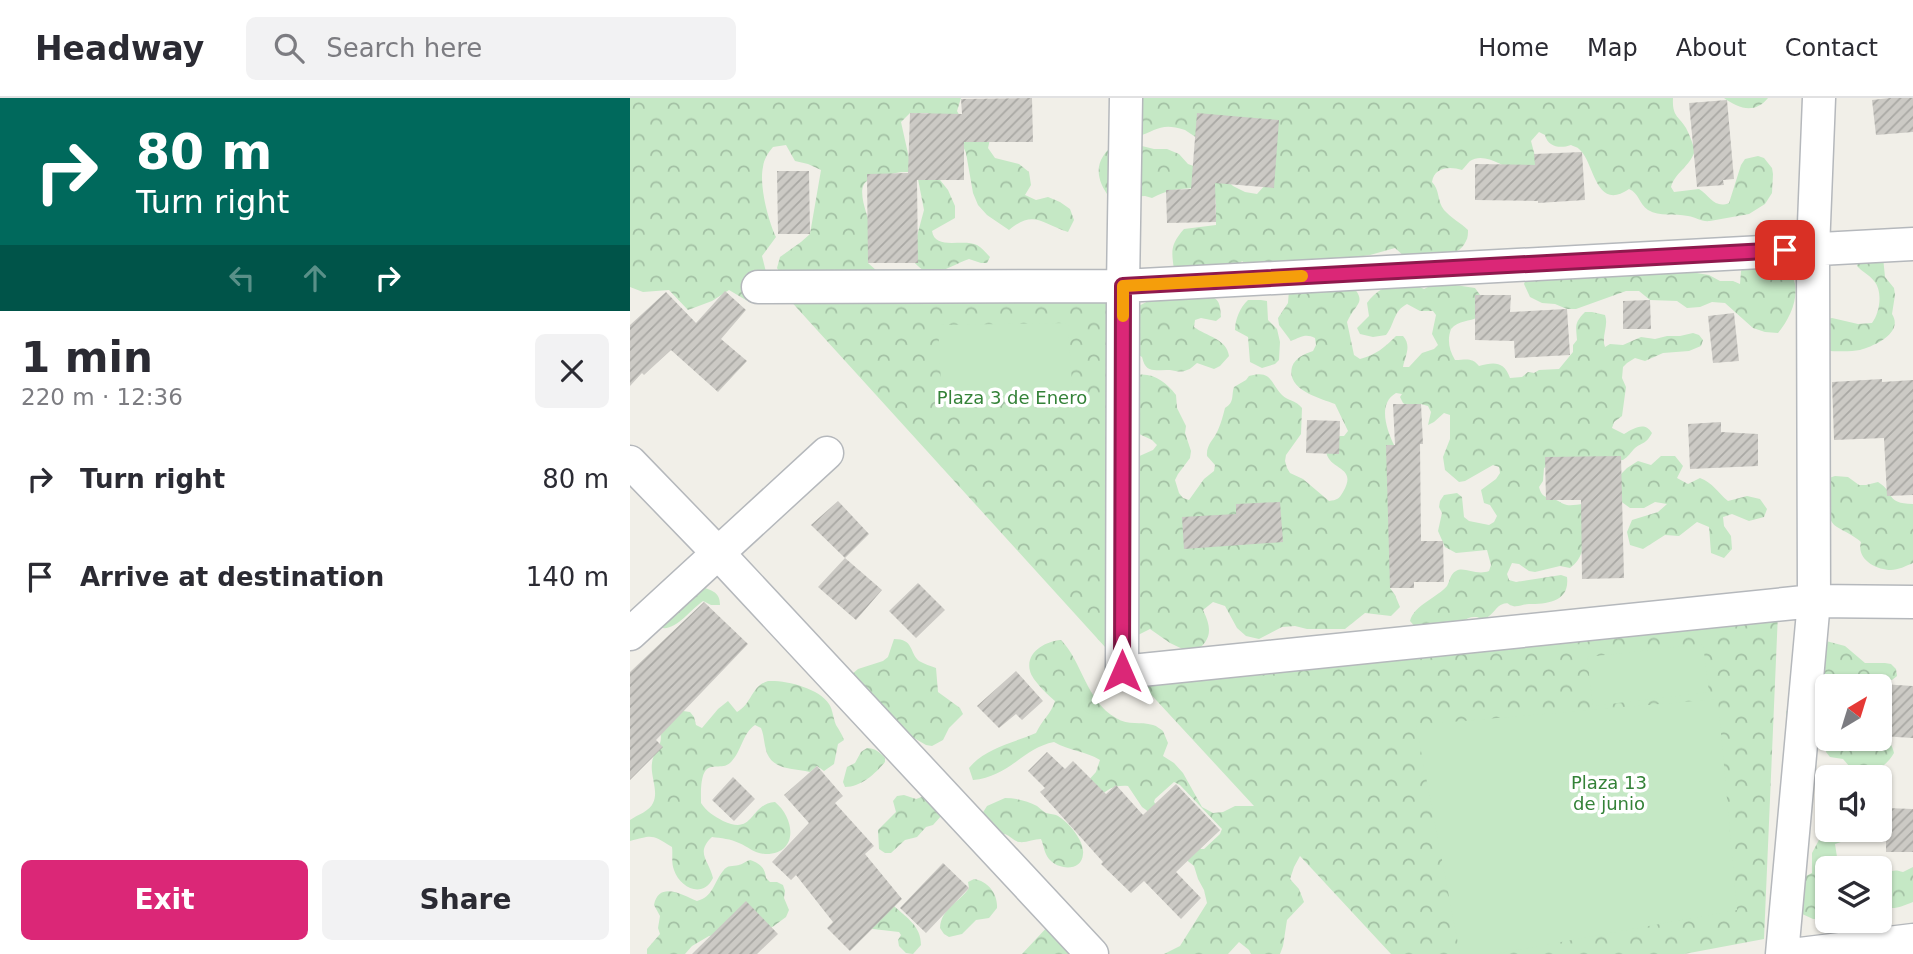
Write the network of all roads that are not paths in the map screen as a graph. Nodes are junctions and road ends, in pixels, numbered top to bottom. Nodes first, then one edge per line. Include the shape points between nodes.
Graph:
1 (1126, 98) edge
2 (1819, 98) edge
3 (1913, 244) edge
4 (1813, 249) junction
5 (758, 286) dead end
6 (1123, 286) junction
7 (827, 453) dead end
8 (630, 463) edge
9 (718, 554) junction
10 (1814, 601) junction
11 (1913, 602) edge
12 (630, 635) edge
13 (1913, 940) edge
14 (1092, 954) edge
15 (1782, 954) edge
16 (1800, 954) edge

1 - 6 street
2 - 4 street
3 - 4 street
4 - 6 street
4 - 10 street
5 - 6 street
6 - 10 street via 1122,671
7 - 9 street
8 - 9 street
9 - 12 street
9 - 14 street
10 - 11 street
10 - 15 street
13 - 16 street

